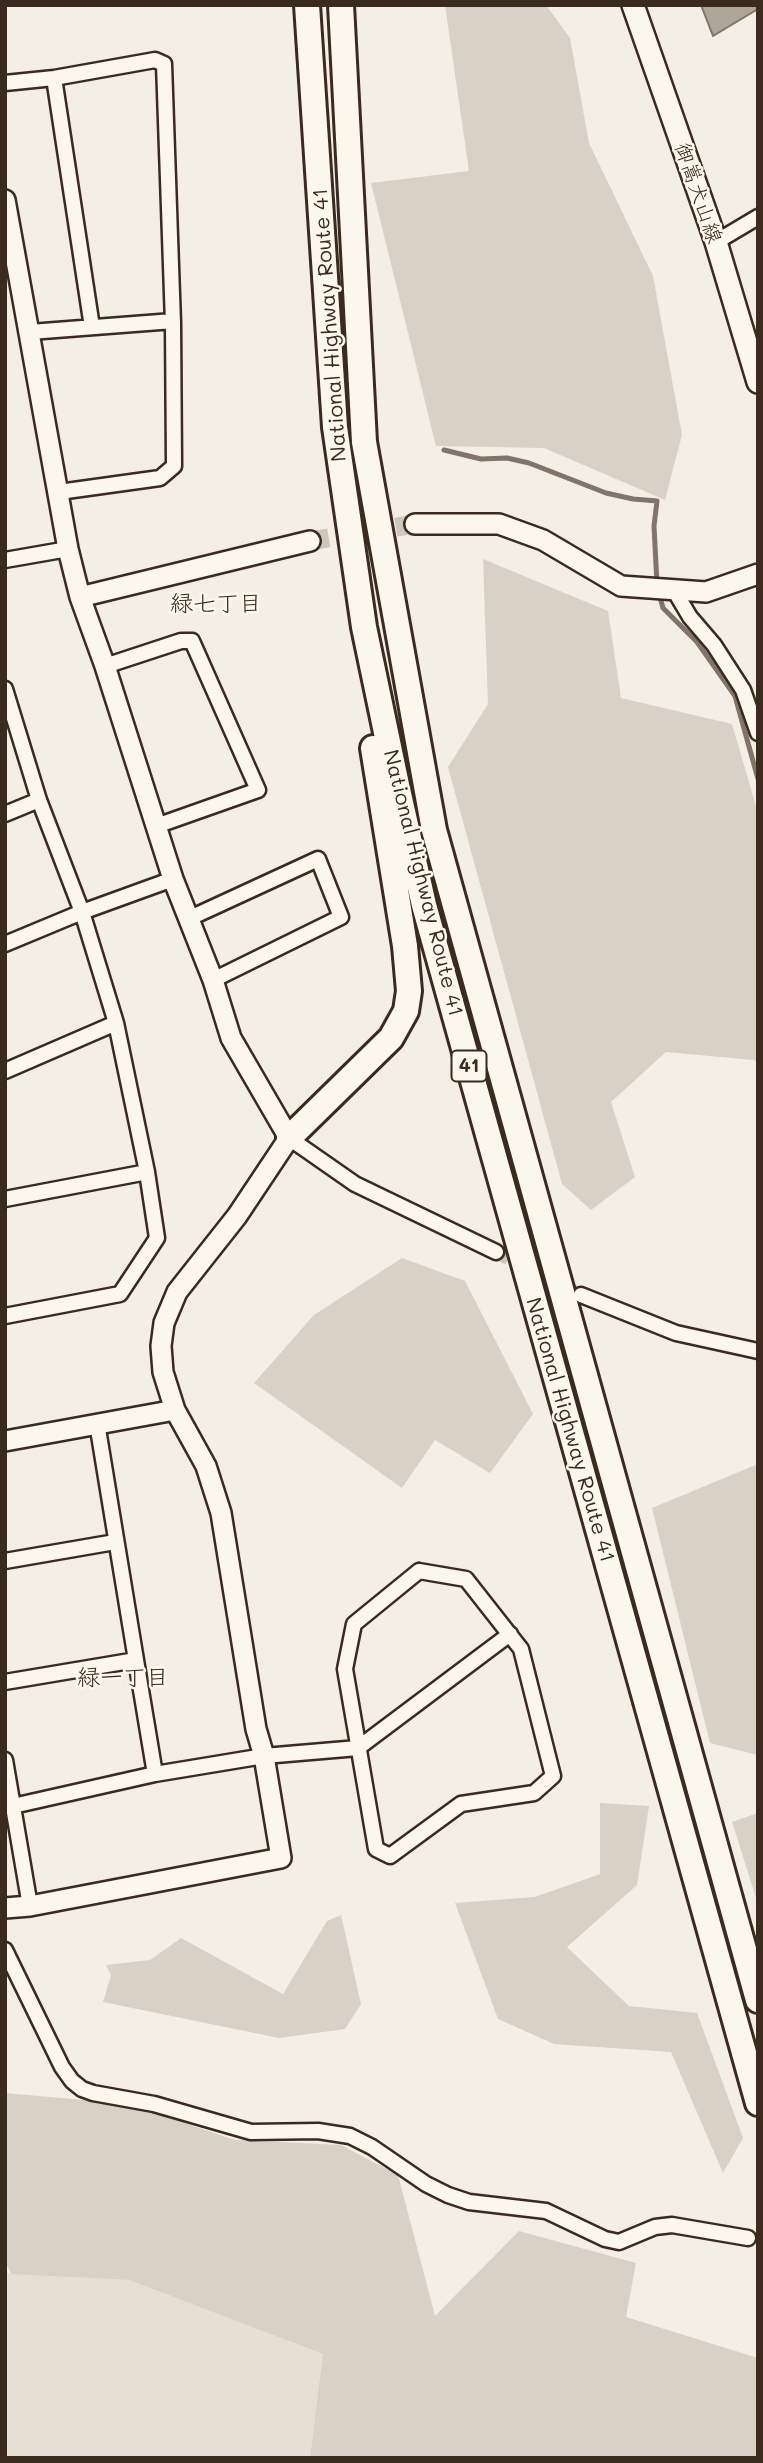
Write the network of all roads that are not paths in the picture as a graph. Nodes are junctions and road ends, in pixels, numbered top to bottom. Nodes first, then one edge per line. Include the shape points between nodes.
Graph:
1 (307, 5) edge
2 (341, 5) edge
3 (633, 5) edge
4 (54, 78) junction
5 (5, 83) edge
6 (5, 200) edge
7 (758, 217) edge
8 (716, 242) junction
9 (173, 321) junction
10 (92, 327) junction
11 (30, 332) junction
12 (758, 382) edge
13 (59, 492) junction
14 (415, 524) tunnel mouth
15 (310, 541) tunnel mouth
16 (68, 549) junction
17 (5, 559) edge
18 (758, 574) edge
19 (674, 590) junction
20 (80, 597) junction
21 (364, 627) junction
22 (105, 666) junction
23 (5, 689) edge
24 (758, 733) edge
25 (39, 800) junction
26 (5, 814) edge
27 (156, 826) junction
28 (173, 879) junction
29 (82, 912) junction
30 (190, 918) junction
31 (5, 944) edge
32 (213, 980) junction
33 (116, 1023) junction
34 (5, 1071) edge
35 (289, 1138) junction
36 (147, 1172) junction
37 (5, 1199) edge
38 (496, 1252) tunnel mouth
39 (581, 1295) tunnel mouth
40 (5, 1316) edge
41 (758, 1351) edge
42 (175, 1410) junction
43 (97, 1423) junction
44 (5, 1441) edge
45 (115, 1542) junction
46 (5, 1561) edge
47 (510, 1634) junction
48 (136, 1660) junction
49 (5, 1682) edge
50 (358, 1748) junction
51 (264, 1756) junction
52 (5, 1760) edge
53 (155, 1774) junction
54 (13, 1806) junction
55 (30, 1906) junction
56 (5, 1908) edge
57 (5, 1950) edge
58 (758, 2000) edge
59 (758, 2103) edge
60 (748, 2238) dead end

1 - 21 highway, National Highway Route 41 / 41 via 335,427
2 - 58 highway, National Highway Route 41 / 41 via 364,442 434,830
3 - 8 main road, 御嵩犬山線
4 - 5 street
4 - 9 street via 155,60 164,64
4 - 10 street
6 - 11 street
7 - 8 street
8 - 12 main road, 御嵩犬山線
9 - 10 street
9 - 13 street via 174,466 160,478
10 - 11 street
11 - 13 street
13 - 16 street
14 - 19 street via 499,524 543,540 621,586
15 - 20 street
16 - 17 street
16 - 20 street
18 - 19 street via 706,592
19 - 24 street via 743,690
20 - 22 street
21 - 35 highway via 369,726 405,946 406,1011 391,1038
21 - 59 highway, National Highway Route 41 / 41 via 424,905
22 - 27 street
22 - 27 street via 192,641 258,790
23 - 25 street
25 - 26 street
25 - 29 street
27 - 28 street
28 - 29 street
28 - 30 street
29 - 31 street
29 - 33 street
30 - 32 street
30 - 32 street via 318,859 341,917
32 - 35 street via 231,1038
33 - 34 street
33 - 36 street
35 - 38 street via 355,1184
35 - 42 street via 237,1216 177,1293 164,1323 163,1372
36 - 37 street
36 - 40 street via 158,1238 120,1294
39 - 41 street via 676,1333
42 - 43 street
42 - 51 street via 206,1466 221,1513
43 - 44 street
43 - 45 street
45 - 46 street
45 - 48 street
47 - 50 street
47 - 50 street via 466,1578 419,1570 354,1624 345,1669
47 - 50 street via 521,1649 553,1776 534,1793 461,1804 390,1856 376,1849
48 - 49 street
48 - 53 street
50 - 51 street
51 - 53 street
51 - 55 street via 281,1858
52 - 54 street
53 - 54 street
54 - 55 street
55 - 56 street
57 - 60 street via 62,2067 72,2081 93,2094 154,2104 251,2132 318,2131 350,2136 448,2195 469,2202 546,2211 605,2239 619,2242 673,2225

